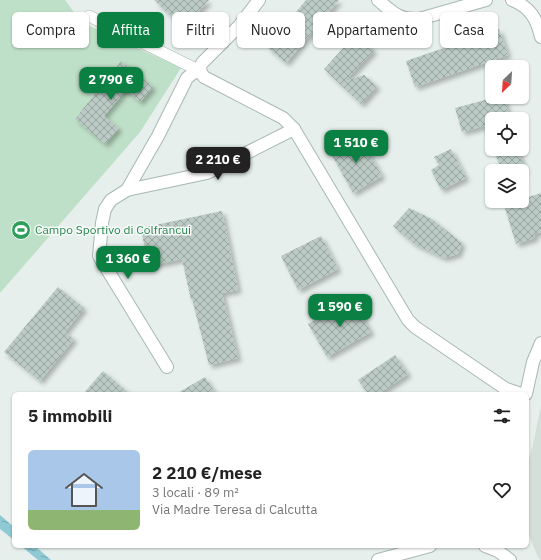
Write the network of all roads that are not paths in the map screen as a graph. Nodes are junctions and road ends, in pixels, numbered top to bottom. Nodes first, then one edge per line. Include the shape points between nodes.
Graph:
1 (260, 0) edge
2 (378, 0) edge
3 (486, 0) edge
4 (512, 0) edge
5 (89, 16) dead end
6 (541, 37) edge
7 (200, 71) junction
8 (294, 129) junction
9 (127, 190) junction
10 (541, 343) edge
11 (168, 367) dead end
12 (516, 392) edge
13 (526, 392) edge
14 (423, 548) edge
15 (498, 548) edge
16 (378, 560) edge
17 (510, 560) edge

1 - 7 street via 239,26 202,63
2 - 3 street via 396,16 409,20
4 - 6 street via 534,15
5 - 7 lane
7 - 8 street via 204,77 283,118
7 - 9 street via 187,78
8 - 9 street via 207,173
8 - 12 street via 408,320 506,388
9 - 11 street via 111,200 106,209 99,256
10 - 13 street via 533,362
14 - 16 street
15 - 17 street

